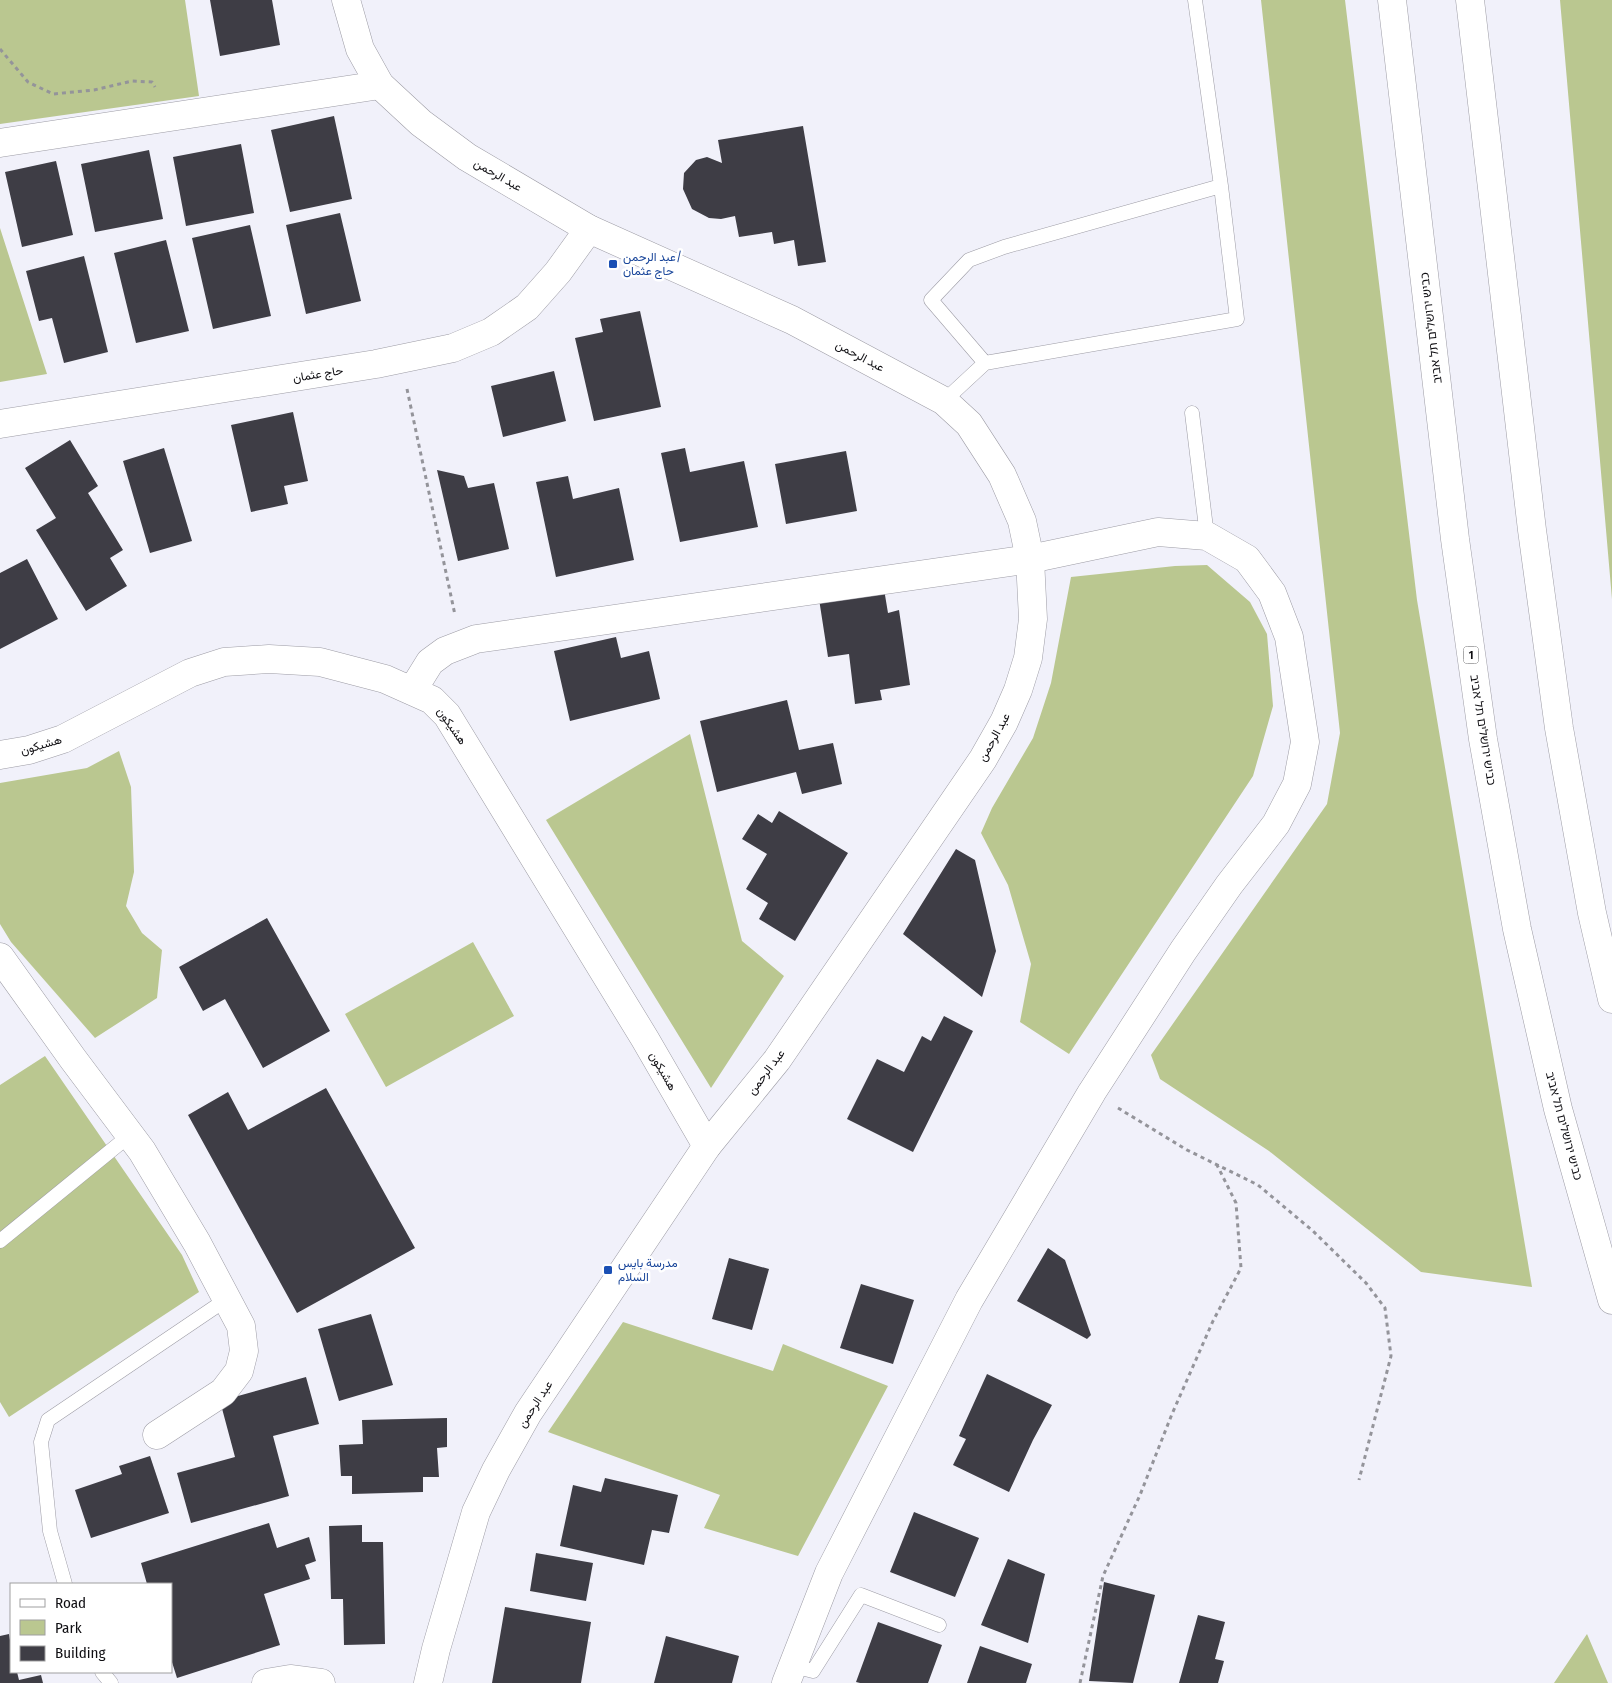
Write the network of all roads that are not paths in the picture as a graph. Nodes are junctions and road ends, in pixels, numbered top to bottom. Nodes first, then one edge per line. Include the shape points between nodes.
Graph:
1 (346, 0) edge
2 (1195, 0) edge
3 (1392, 0) edge
4 (1470, 0) edge
5 (380, 86) junction
6 (0, 143) edge
7 (1221, 186) junction
8 (589, 229) junction
9 (985, 363) junction
10 (944, 401) junction
11 (1192, 413) dead end
12 (0, 424) edge
13 (1207, 536) junction
14 (1030, 558) junction
15 (412, 691) junction
16 (0, 755) edge
17 (0, 957) edge
18 (1612, 999) edge
19 (130, 1135) junction
20 (707, 1146) junction
21 (0, 1241) edge
22 (227, 1299) junction
23 (1612, 1300) edge
24 (157, 1435) dead end
25 (65, 1583) edge
26 (940, 1624) dead end
27 (103, 1673) edge
28 (789, 1674) edge
29 (111, 1683) edge
30 (266, 1683) edge
31 (321, 1683) edge
32 (428, 1683) edge

1 - 5 main road, عبد الرحمن via 360,49
2 - 7 lane
3 - 23 main road, כביש ירושלים תל אביב / 1 via 1455,539 1483,739 1517,929 1558,1109
4 - 18 main road via 1532,530 1558,718 1592,913
5 - 6 main road
5 - 8 main road, عبد الرحمن via 421,123 467,157
7 - 9 lane via 1237,319
7 - 9 lane via 1004,247 969,260 931,300
8 - 10 main road, عبد الرحمن via 792,320
8 - 12 main road, حاج عثمان via 527,307 491,332 453,348 376,364
9 - 10 lane
10 - 14 main road, عبد الرحمن via 969,424 1002,475 1022,521
11 - 13 lane
13 - 14 main road via 1158,532
13 - 28 main road via 1246,559 1272,593 1289,637 1305,742 1298,784 1276,824 1183,951 1092,1092 969,1300 829,1573
14 - 15 main road via 476,639 445,651 430,662
14 - 20 main road, عبد الرحمن via 1033,619 1028,658 1004,722 983,759 777,1060
15 - 16 main road, هشيكون via 385,679 320,662 269,659 224,662 190,673 64,740
15 - 20 main road, هشيكون via 432,700 447,715
17 - 19 main road
19 - 21 lane
19 - 22 main road
20 - 32 main road, عبد الرحمن via 528,1413 496,1470 476,1512
22 - 24 main road via 241,1326 244,1351 239,1371 223,1392
22 - 25 lane via 48,1420 41,1442 50,1531
26 - 28 lane via 862,1595 813,1671
27 - 29 lane
30 - 31 main road via 290,1679

